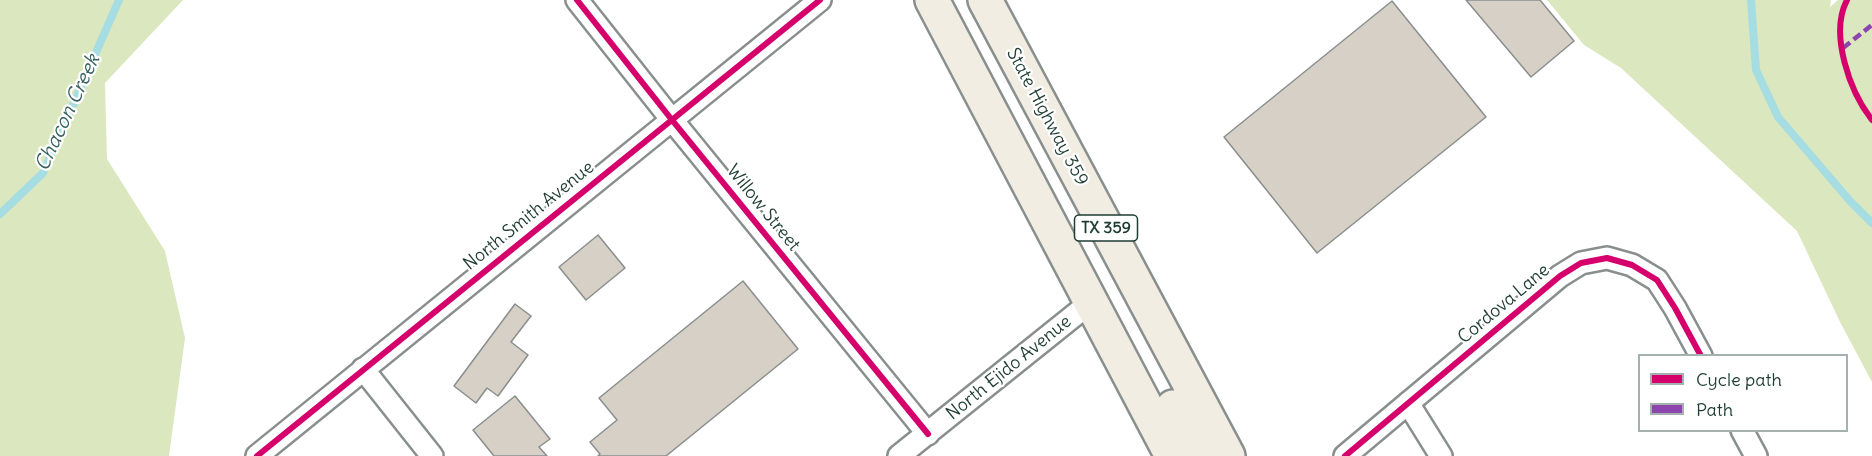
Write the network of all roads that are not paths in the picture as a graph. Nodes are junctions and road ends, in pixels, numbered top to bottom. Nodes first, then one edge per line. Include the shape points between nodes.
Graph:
1 (577, 0) edge
2 (820, 0) edge
3 (932, 0) edge
4 (985, 0) edge
5 (974, 78) junction
6 (672, 120) junction
7 (1091, 302) junction
8 (1700, 354) edge
9 (363, 369) junction
10 (1408, 403) junction
11 (1743, 432) edge
12 (928, 434) junction
13 (257, 456) edge
14 (432, 456) edge
15 (899, 456) edge
16 (1172, 456) edge
17 (1198, 456) edge
18 (1228, 456) edge
19 (1345, 456) edge
20 (1441, 456) edge
21 (1755, 456) edge

1 - 6 street, Willow Street
2 - 6 street, North Smith Avenue
3 - 5 main road, TX 359
4 - 18 main road, State Highway 359 / TX 359
5 - 7 main road, TX 359
5 - 17 main road via 1020,132 1047,174
6 - 9 street, North Smith Avenue
6 - 12 street, Willow Street
7 - 12 street, North Ejido Avenue
7 - 16 main road, TX 359
8 - 10 street, Cordova Lane via 1657,280 1632,264 1607,258 1581,263 1560,276
9 - 13 street, North Smith Avenue
9 - 14 street
10 - 19 street, Cordova Lane
10 - 20 street
11 - 21 street
12 - 15 street, North Ejido Avenue

